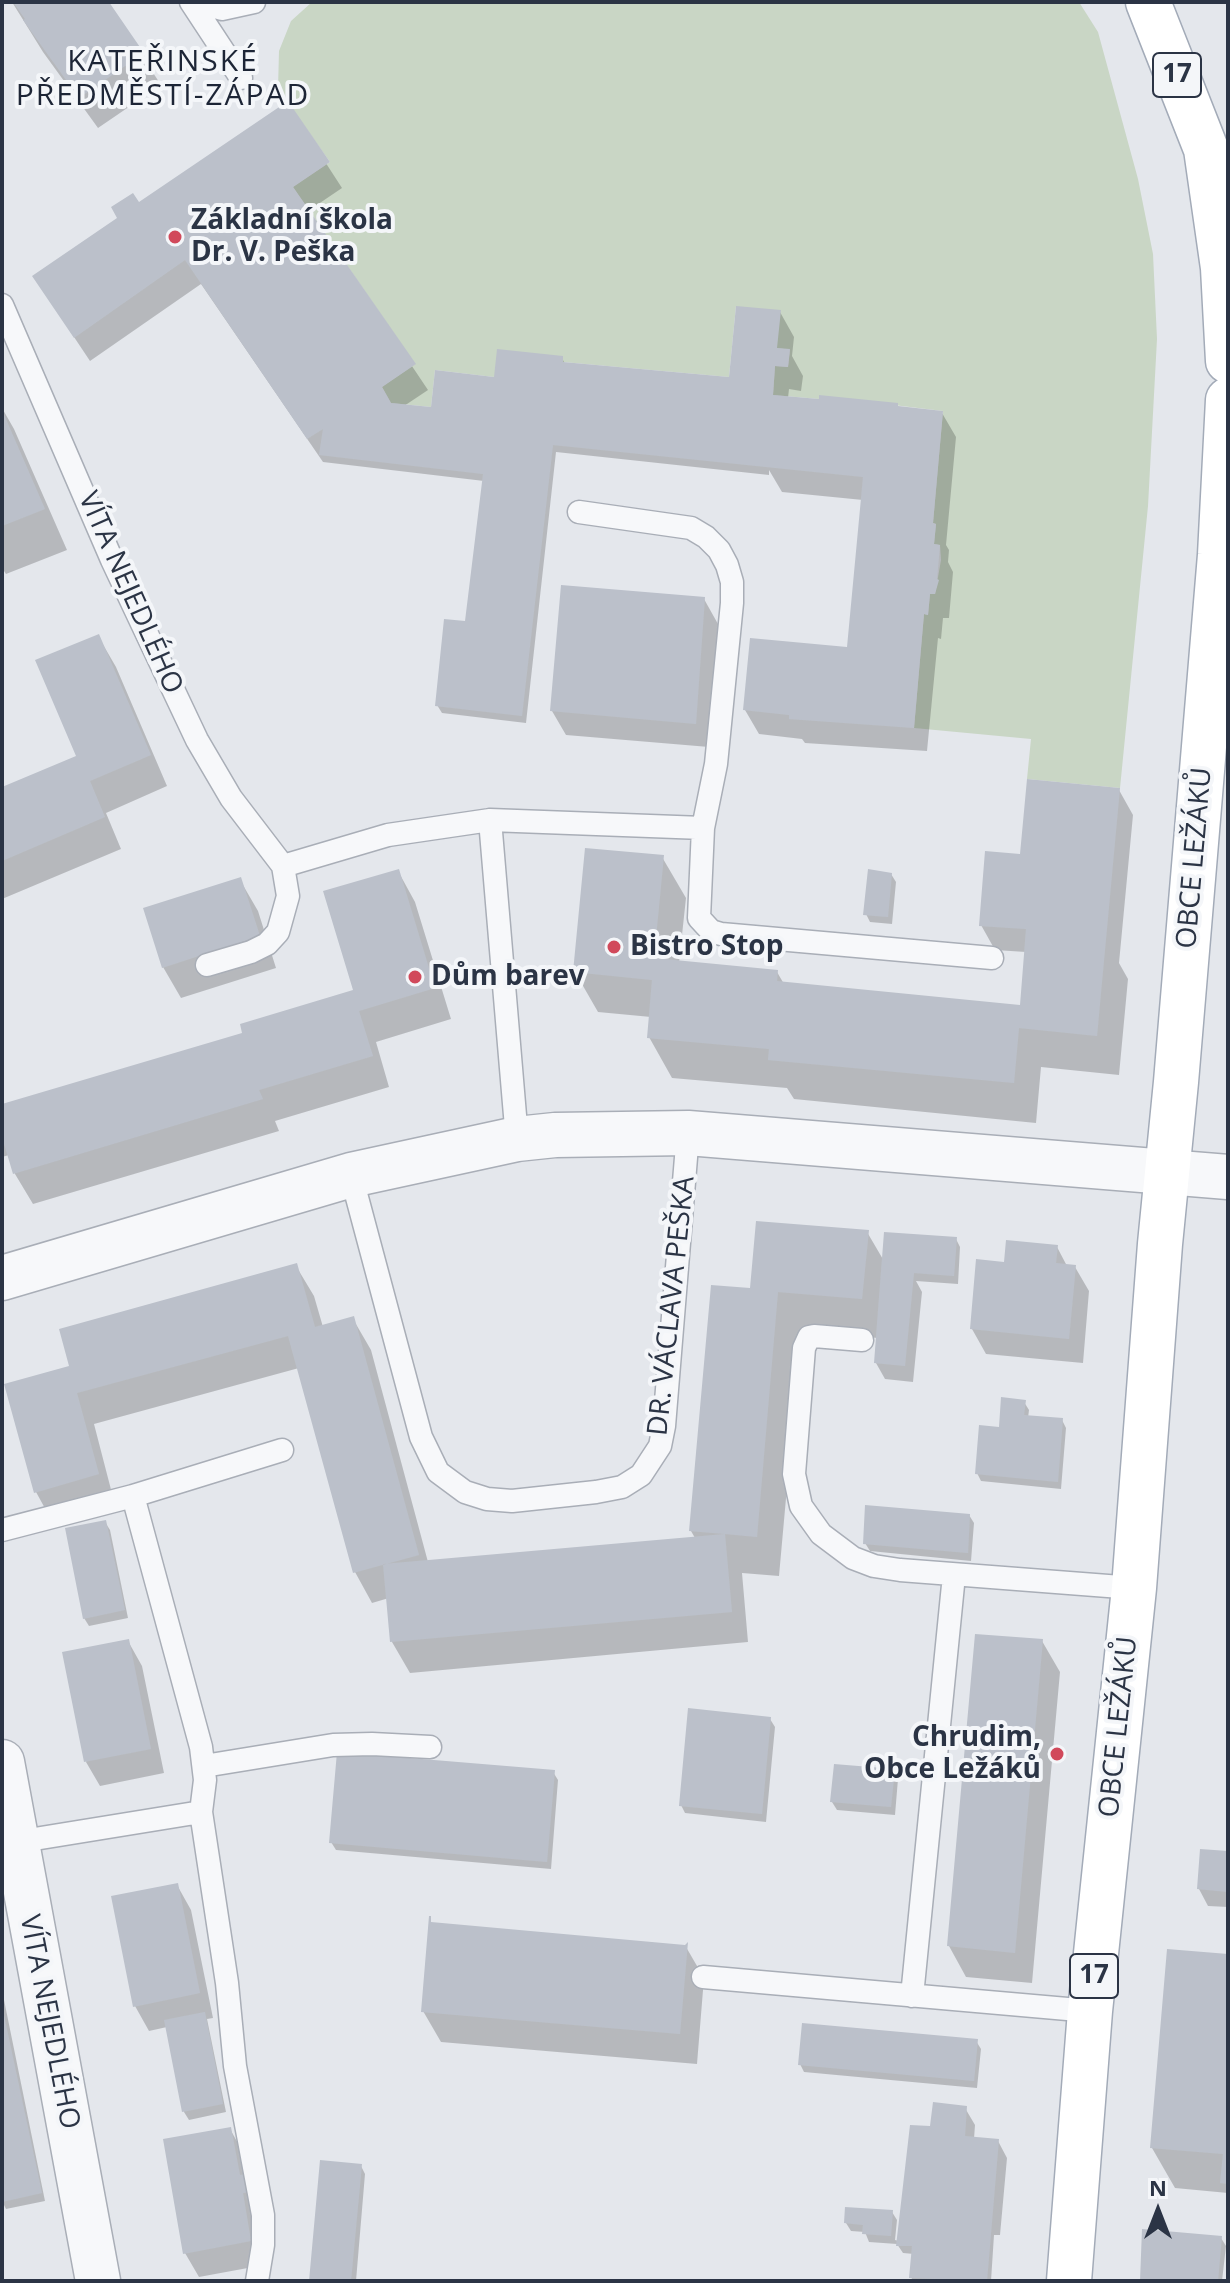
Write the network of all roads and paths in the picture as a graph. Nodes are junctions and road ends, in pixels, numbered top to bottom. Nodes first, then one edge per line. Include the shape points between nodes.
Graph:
1 (191, 2) edge
2 (198, 2) edge
3 (254, 2) edge
4 (1148, 2) edge
5 (241, 78) dead end
6 (1221, 145) edge
7 (2, 305) edge
8 (1228, 361) edge
9 (1228, 400) edge
10 (579, 512) dead end
11 (490, 820) junction
12 (703, 828) junction
13 (283, 866) junction
14 (992, 958) dead end
15 (207, 965) dead end
16 (688, 1133) junction
17 (517, 1139) junction
18 (1168, 1172) junction
19 (351, 1175) junction
20 (1228, 1177) edge
21 (2, 1278) edge
22 (862, 1340) dead end
23 (282, 1450) dead end
24 (133, 1496) junction
25 (2, 1530) edge
26 (954, 1575) junction
27 (1134, 1588) junction
28 (430, 1747) dead end
29 (2, 1762) edge
30 (204, 1766) junction
31 (201, 1812) junction
32 (16, 1842) junction
33 (703, 1977) dead end
34 (912, 1996) junction
35 (1090, 2011) junction
36 (98, 2281) edge
37 (257, 2281) edge
38 (1069, 2281) edge

1 - 5 lane
2 - 3 lane via 222,9
4 - 6 main road, 17
6 - 8 main road, 17
7 - 13 lane, VÍTA NEJEDLÉHO via 197,740 231,798
9 - 18 main road, OBCE LEŽÁKŮ / 17 via 1220,555
10 - 12 lane via 691,528 713,543 727,565 732,603 716,764
11 - 12 lane
11 - 13 lane via 388,835
11 - 17 lane
12 - 14 lane via 698,908 699,918 711,931
13 - 15 lane via 288,896 278,932 251,952
16 - 17 street, DR. VÁCLAVA PEŠKA
16 - 18 street, DR. VÁCLAVA PEŠKA
16 - 19 lane, DR. VÁCLAVA PEŠKA via 660,1446 641,1475 622,1487 596,1492 487,1499 465,1492 438,1472 421,1437
17 - 19 street, DR. VÁCLAVA PEŠKA
18 - 20 street
18 - 27 main road, OBCE LEŽÁKŮ / 17
19 - 21 street, DR. VÁCLAVA PEŠKA
22 - 26 lane via 814,1336 806,1342 793,1456 801,1506 821,1534 853,1558 874,1566
23 - 24 lane
24 - 25 lane
24 - 30 lane
26 - 27 lane
26 - 34 lane
27 - 35 main road, OBCE LEŽÁKŮ / 17
28 - 30 lane via 333,1745
29 - 32 street, VÍTA NEJEDLÉHO
30 - 31 lane
31 - 32 lane
31 - 37 lane via 235,2066 263,2215
32 - 36 street, VÍTA NEJEDLÉHO
33 - 34 lane
34 - 35 lane
35 - 38 main road, OBCE LEŽÁKŮ / 17

